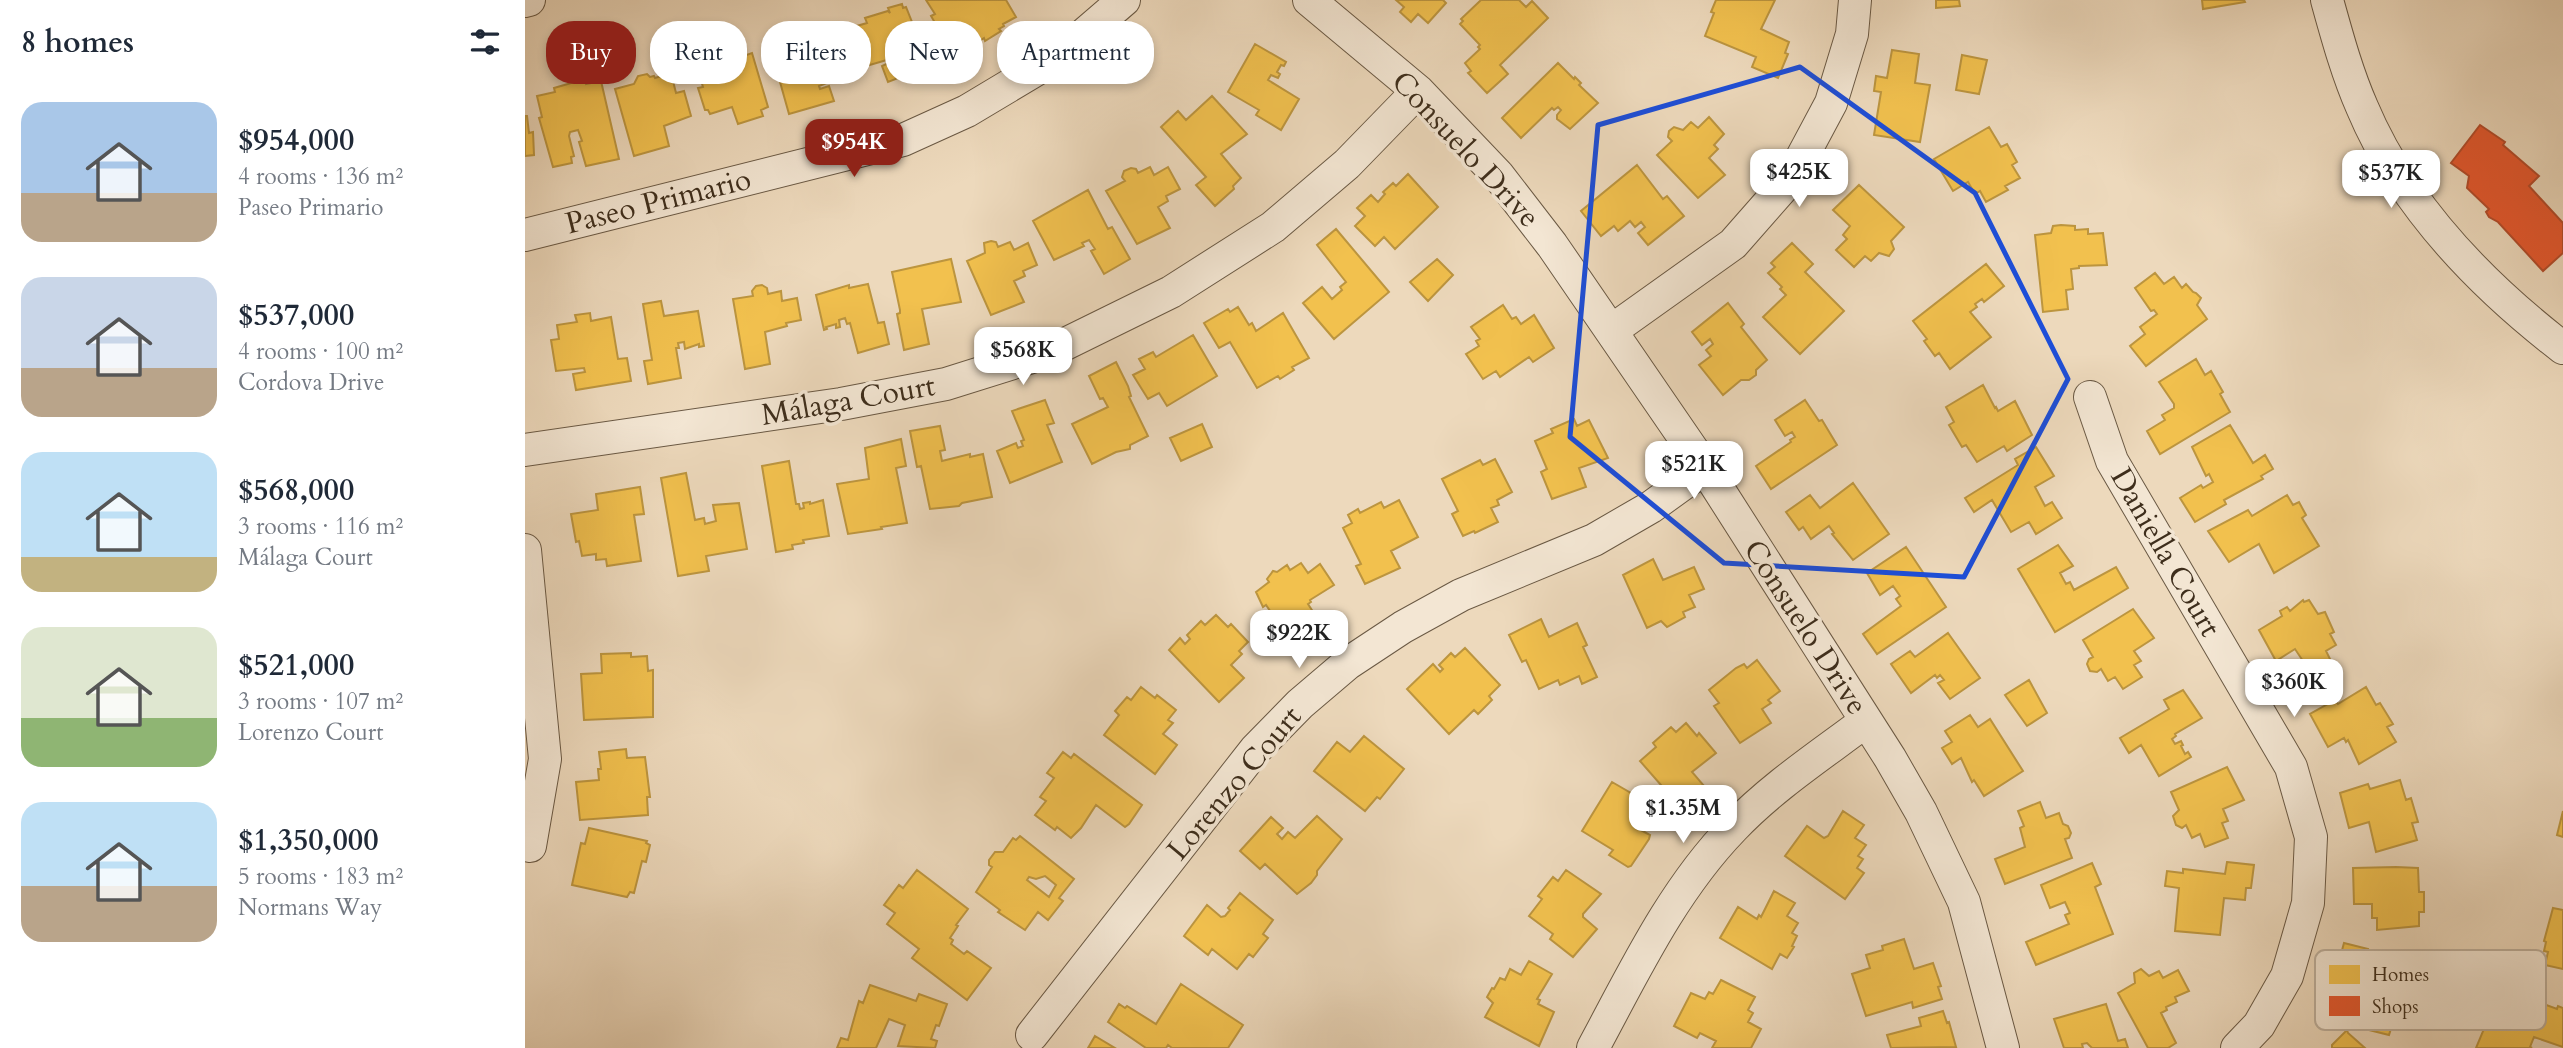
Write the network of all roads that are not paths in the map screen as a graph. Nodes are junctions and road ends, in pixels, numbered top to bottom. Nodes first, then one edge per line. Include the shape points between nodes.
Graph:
1 (1124, 0) edge
2 (1309, 0) edge
3 (1855, 0) edge
4 (2327, 0) edge
5 (1418, 92) junction
6 (525, 235) edge
7 (1611, 331) junction
8 (2563, 348) edge
9 (2090, 397) dead end
10 (525, 450) edge
11 (1705, 468) junction
12 (525, 550) edge
13 (1866, 721) junction
14 (530, 846) dead end
15 (1032, 1035) dead end
16 (1593, 1048) edge
17 (2003, 1048) edge
18 (2237, 1048) edge

1 - 6 street, Paseo Primario via 1059,56 967,111 903,140
2 - 5 street, Consuelo Drive
3 - 7 street via 1851,34 1831,103 1791,178 1733,244
4 - 8 street via 2362,109 2399,177 2481,277
5 - 7 street, Consuelo Drive via 1498,175
5 - 10 street, Málaga Court via 1347,164 1273,227 1171,292 1051,351 946,384 841,404
7 - 11 street, Consuelo Drive
9 - 18 street, Daniella Court via 2112,461 2291,767 2311,837 2308,903 2287,976 2259,1025
11 - 13 street, Consuelo Drive
11 - 15 street, Lorenzo Court via 1594,540 1461,595 1347,664 1255,750
12 - 14 street via 545,759
13 - 16 street via 1775,790 1701,865 1664,919
13 - 17 street, Consuelo Drive via 1921,812 1964,902

